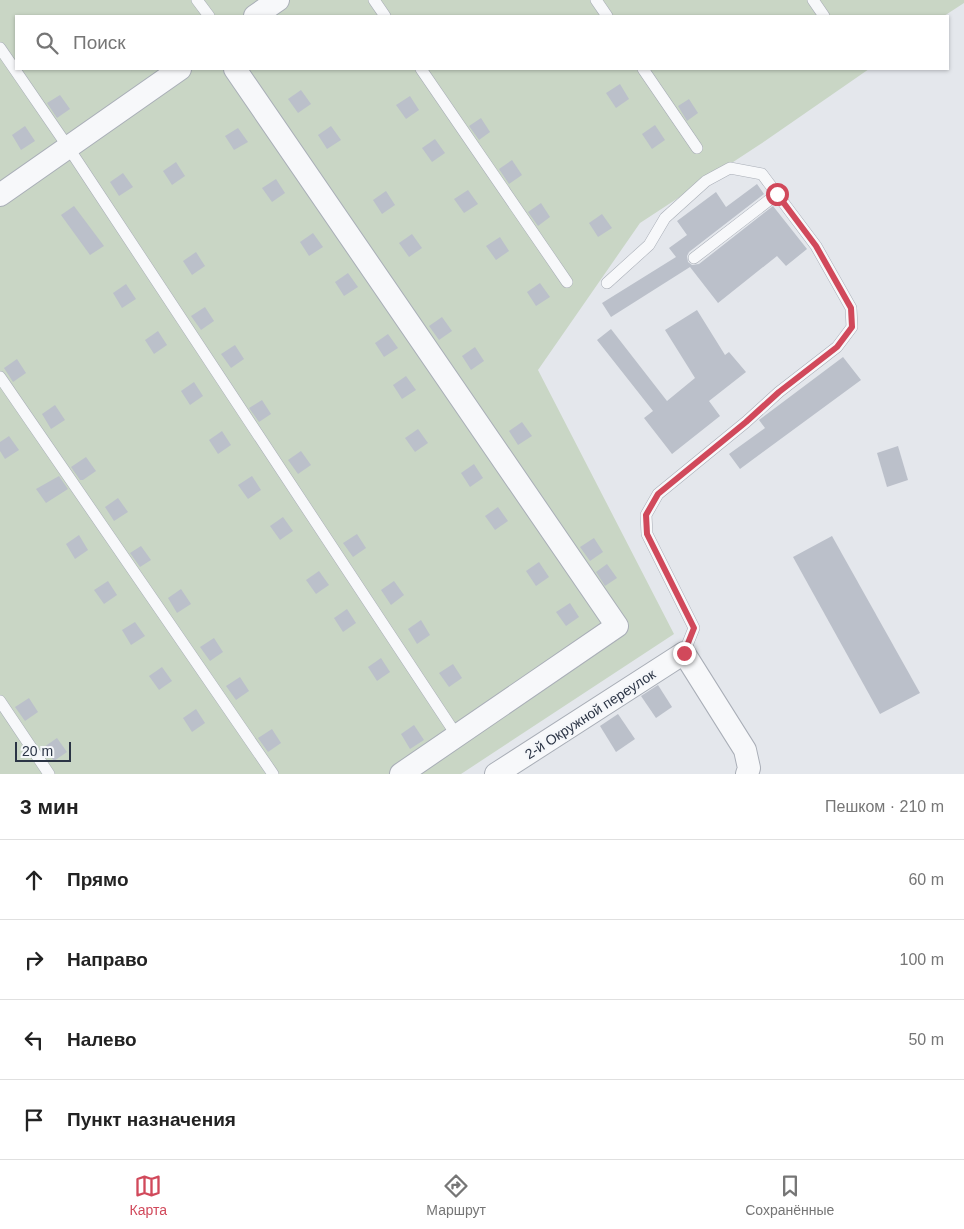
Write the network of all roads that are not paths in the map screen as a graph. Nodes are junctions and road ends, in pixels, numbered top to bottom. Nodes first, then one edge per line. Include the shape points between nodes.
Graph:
1 (197, 0) edge
2 (278, 0) edge
3 (374, 0) edge
4 (596, 0) edge
5 (813, 0) edge
6 (208, 15) edge
7 (256, 15) edge
8 (384, 15) edge
9 (606, 15) edge
10 (823, 15) edge
11 (0, 48) edge
12 (15, 70) edge
13 (15, 70) edge
14 (179, 70) edge
15 (236, 70) edge
16 (422, 70) edge
17 (644, 70) edge
18 (68, 147) junction
19 (697, 148) dead end
20 (0, 194) edge
21 (777, 194) junction
22 (694, 258) dead end
23 (567, 282) dead end
24 (607, 283) dead end
25 (0, 377) edge
26 (684, 653) junction
27 (0, 701) edge
28 (457, 736) junction
29 (49, 774) edge
30 (273, 774) edge
31 (401, 774) edge
32 (496, 774) edge
33 (747, 774) edge

1 - 6 lane
2 - 7 street
3 - 8 lane
4 - 9 lane
5 - 10 lane
11 - 12 lane
13 - 18 lane
14 - 18 street
15 - 28 street via 617,626
16 - 23 lane
17 - 19 lane
18 - 20 street
18 - 28 lane
21 - 22 lane
21 - 24 lane via 762,174 730,168 706,182 665,218 648,245
21 - 26 lane via 816,246 851,308 852,327 837,347 658,494 646,515 647,534 694,628
25 - 30 lane
26 - 32 street, 2-й Окружной переулок
26 - 33 street via 745,750
27 - 29 lane
28 - 31 street

